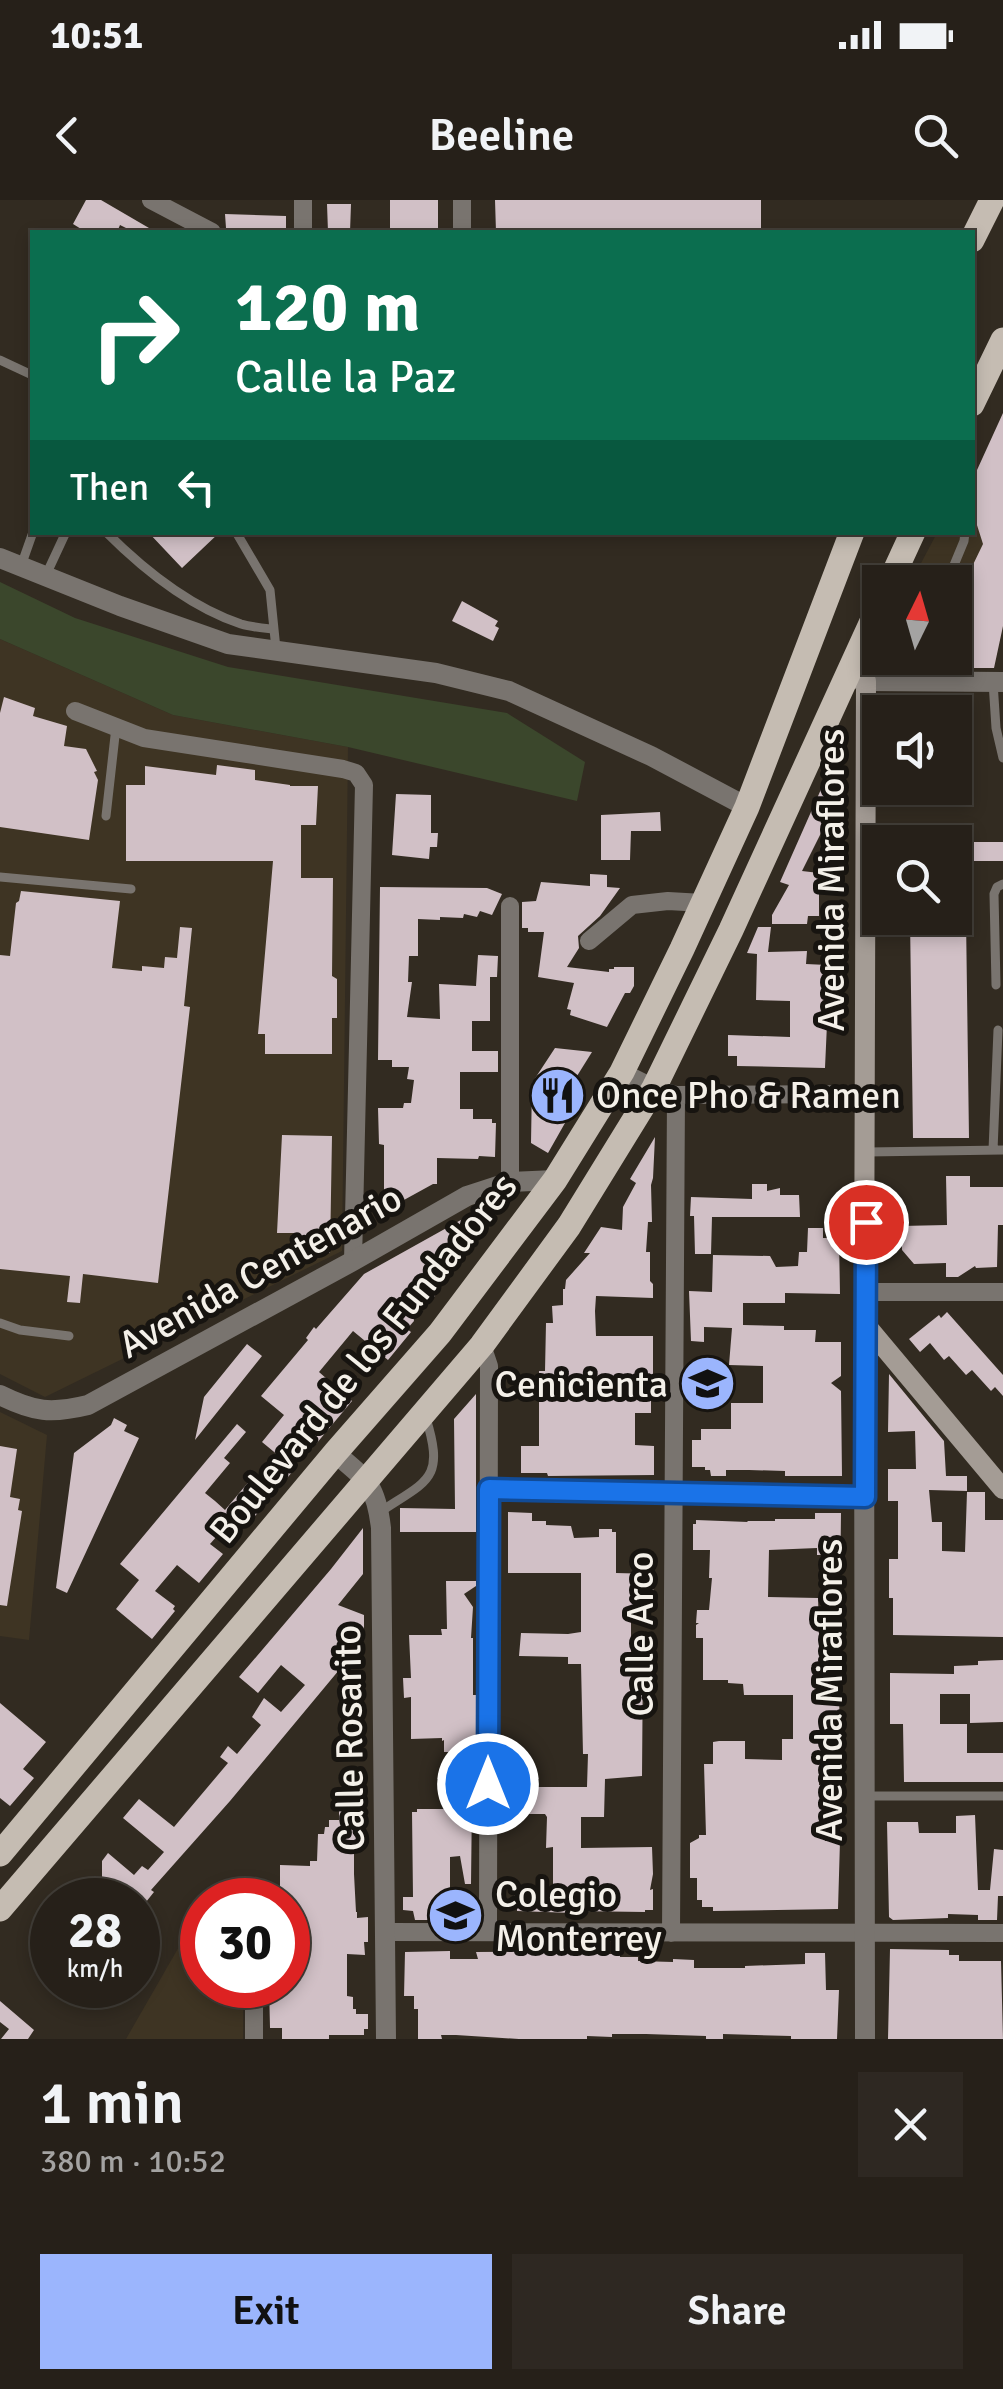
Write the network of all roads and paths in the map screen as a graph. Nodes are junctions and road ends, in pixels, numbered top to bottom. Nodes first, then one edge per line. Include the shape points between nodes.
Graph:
1 (150, 200) edge
2 (303, 200) edge
3 (462, 200) edge
4 (992, 200) edge
5 (208, 230) edge
6 (303, 230) edge
7 (462, 230) edge
8 (975, 234) edge
9 (1003, 340) edge
10 (0, 360) edge
11 (30, 373) edge
12 (975, 398) edge
13 (32, 535) edge
14 (65, 535) edge
15 (109, 535) edge
16 (238, 535) edge
17 (851, 535) edge
18 (912, 535) edge
19 (965, 535) edge
20 (0, 558) edge
21 (898, 565) edge
22 (954, 565) edge
23 (21, 566) junction
24 (46, 576) junction
25 (272, 629) junction
26 (276, 652) junction
27 (862, 663) edge
28 (933, 675) edge
29 (857, 679) junction
30 (932, 682) junction
31 (998, 682) edge
32 (75, 711) dead end
33 (116, 727) junction
34 (1003, 758) edge
35 (747, 807) junction
36 (106, 816) dead end
37 (766, 853) junction
38 (0, 877) edge
39 (1003, 884) edge
40 (131, 889) dead end
41 (703, 903) junction
42 (510, 906) dead end
43 (588, 942) dead end
44 (996, 985) dead end
45 (998, 1030) dead end
46 (622, 1072) junction
47 (665, 1092) junction
48 (866, 1094) junction
49 (998, 1150) edge
50 (866, 1152) junction
51 (555, 1180) junction
52 (510, 1182) junction
53 (353, 1262) junction
54 (865, 1292) junction
55 (1003, 1292) edge
56 (864, 1323) junction
57 (0, 1324) edge
58 (69, 1336) dead end
59 (482, 1346) junction
60 (0, 1395) edge
61 (425, 1412) junction
62 (335, 1453) junction
63 (367, 1480) junction
64 (489, 1489) junction
65 (1003, 1489) edge
66 (673, 1494) junction
67 (865, 1497) junction
68 (380, 1512) junction
69 (863, 1796) junction
70 (1003, 1796) edge
71 (0, 1854) edge
72 (0, 1909) edge
73 (386, 1932) junction
74 (488, 1932) junction
75 (671, 1932) junction
76 (864, 1932) junction
77 (1003, 1933) edge
78 (254, 2008) edge
79 (254, 2039) edge
80 (386, 2039) edge
81 (865, 2039) edge

1 - 5 street
2 - 6 street
3 - 7 street
4 - 8 main road
9 - 12 main road
10 - 11 lane
13 - 23 lane
14 - 24 lane
15 - 25 lane via 197,604 244,625
16 - 25 lane via 270,590
17 - 35 main road, Boulevard de los Fundadores
18 - 21 main road
19 - 22 lane
20 - 23 street
23 - 24 street
24 - 26 street via 228,644
25 - 26 lane
26 - 35 street via 436,673 508,691
27 - 29 main road, Boulevard de los Fundadores
28 - 30 lane
29 - 30 street
29 - 37 main road, Boulevard de los Fundadores
29 - 48 main road, Avenida Miraflores
30 - 31 street
31 - 34 lane via 996,728
32 - 33 street
33 - 36 lane
33 - 53 street via 144,738 342,769 364,785
35 - 37 main road via 764,835
35 - 41 main road, Boulevard de los Fundadores
37 - 47 main road, Boulevard de los Fundadores
38 - 40 lane
39 - 44 lane via 994,894
41 - 43 street via 632,904
41 - 46 main road, Boulevard de los Fundadores
42 - 52 street
45 - 49 lane
46 - 47 street
46 - 51 main road, Boulevard de los Fundadores
47 - 48 street
47 - 59 main road, Boulevard de los Fundadores
47 - 66 street, Calle Arco
48 - 50 main road, Avenida Miraflores
49 - 50 lane
50 - 54 main road, Avenida Miraflores
51 - 52 street, Avenida Centenario
51 - 62 main road, Boulevard de los Fundadores via 440,1333
52 - 53 street, Avenida Centenario via 467,1196
53 - 60 street, Avenida Centenario via 88,1405 32,1410
54 - 55 street
54 - 56 main road, Avenida Miraflores
56 - 65 main road
56 - 67 street, Avenida Miraflores
57 - 58 lane
59 - 61 main road, Boulevard de los Fundadores
59 - 64 street via 489,1366
61 - 63 main road, Boulevard de los Fundadores
61 - 68 lane via 434,1467 422,1484
62 - 63 street, Calle Rosarito
62 - 71 main road, Boulevard de los Fundadores
63 - 68 street, Calle Rosarito
63 - 72 main road, Boulevard de los Fundadores
64 - 66 street
64 - 74 street
66 - 67 street
66 - 75 street, Calle Arco
67 - 69 street, Avenida Miraflores
68 - 73 street, Calle Rosarito
69 - 70 lane
69 - 76 street, Avenida Miraflores
73 - 74 street
73 - 80 street, Calle Rosarito
74 - 75 street
75 - 76 street
76 - 77 street
76 - 81 street, Avenida Miraflores
78 - 79 street

